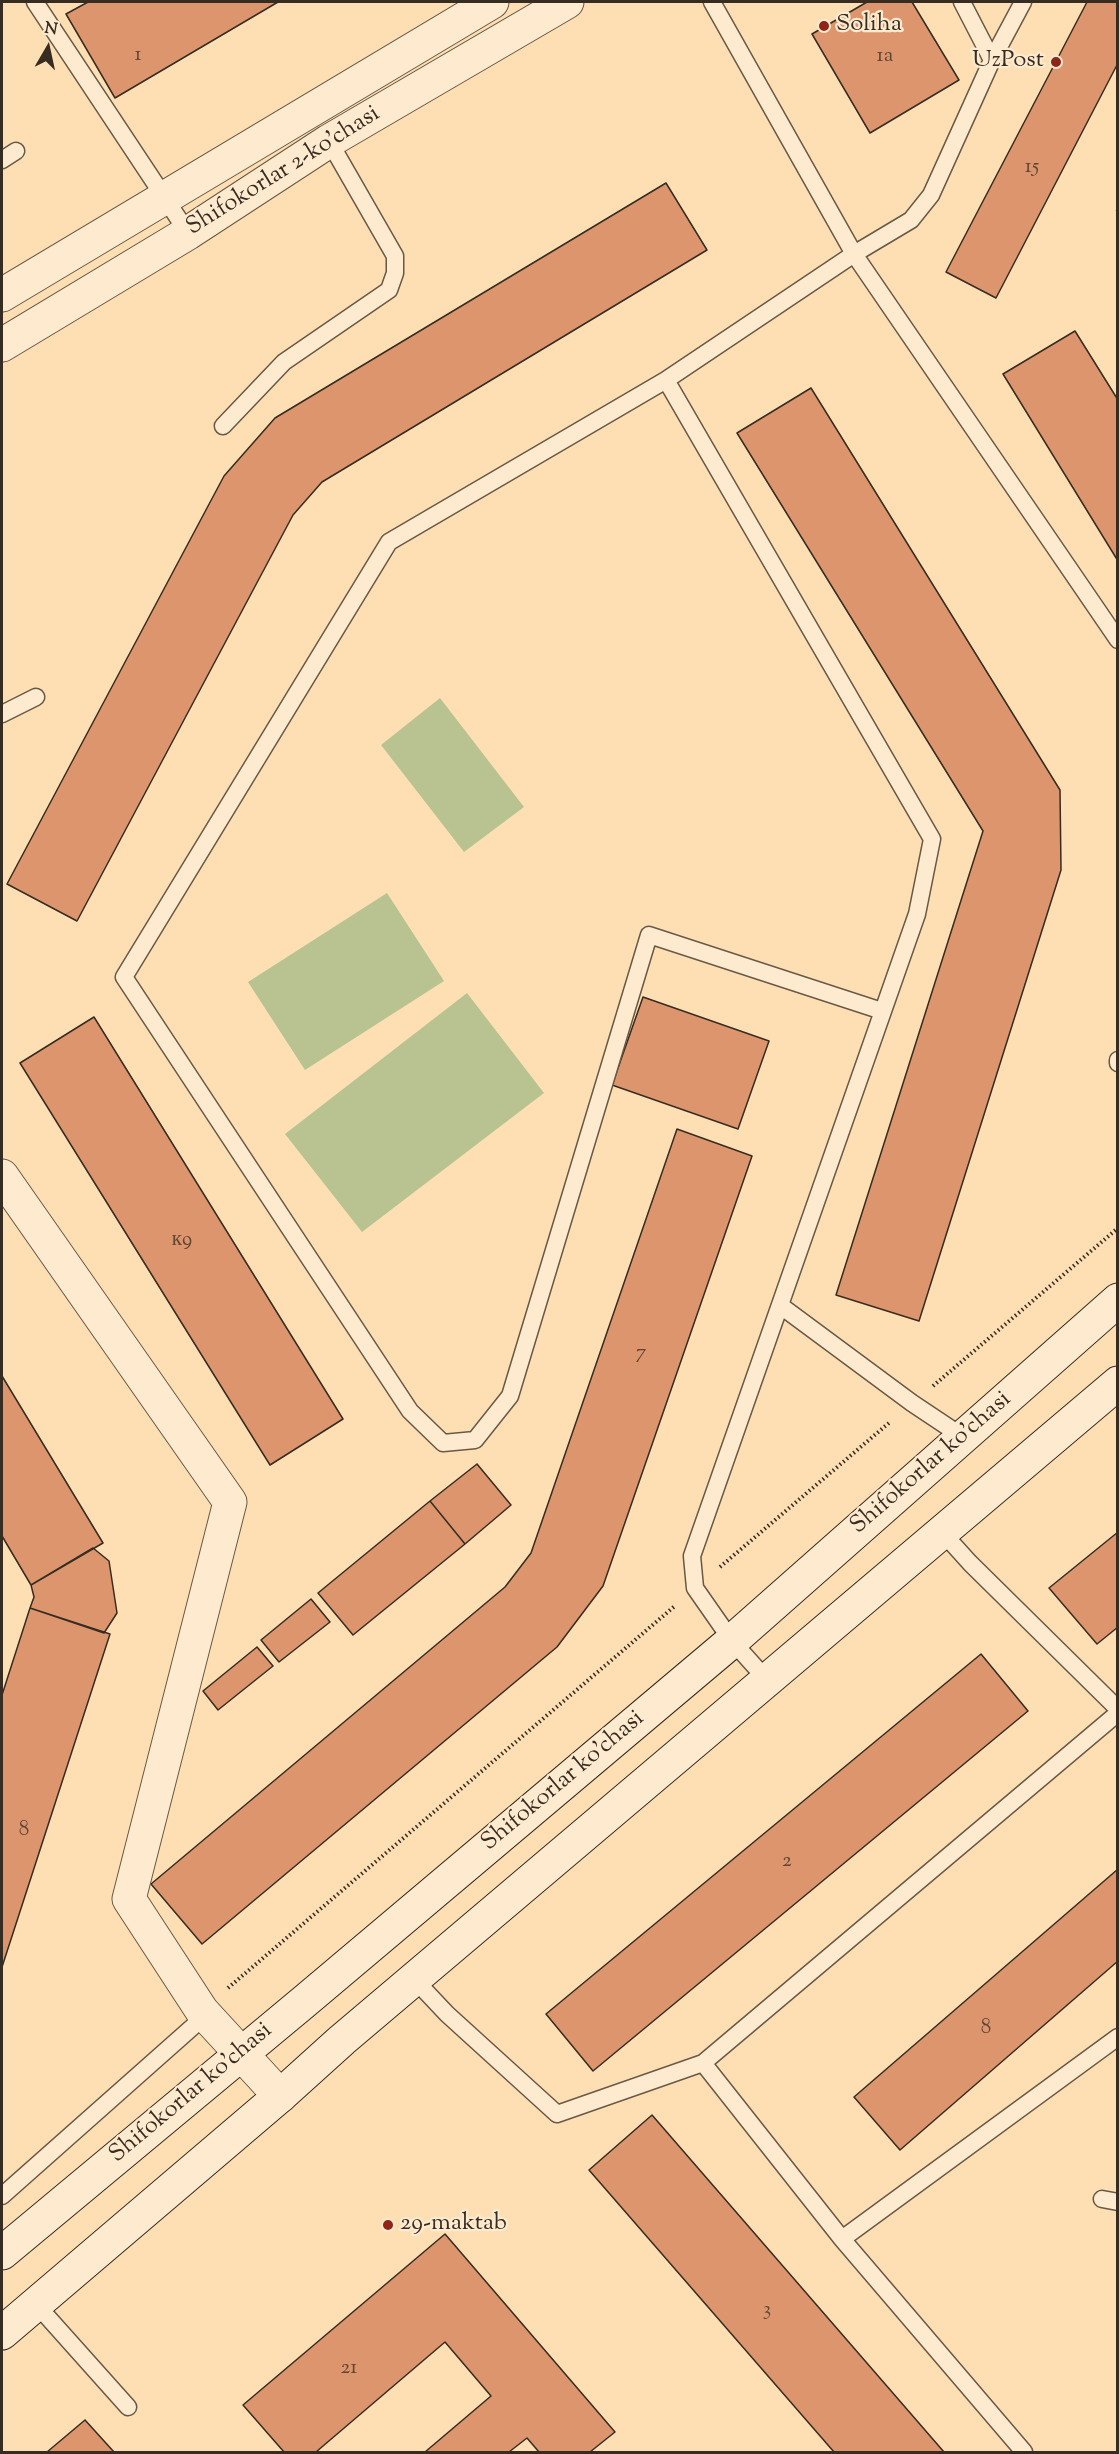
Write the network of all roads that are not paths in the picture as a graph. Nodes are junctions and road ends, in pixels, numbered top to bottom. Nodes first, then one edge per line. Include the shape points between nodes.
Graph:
1 (35, 2) edge
2 (492, 2) edge
3 (567, 2) edge
4 (712, 2) edge
5 (962, 2) edge
6 (1023, 2) edge
7 (992, 60) junction
8 (329, 141) junction
9 (165, 199) junction
10 (188, 233) junction
11 (854, 254) junction
12 (3, 290) edge
13 (2, 345) edge
14 (666, 380) junction
15 (224, 426) dead end
16 (1118, 640) edge
17 (36, 697) dead end
18 (2, 714) edge
19 (882, 1011) junction
20 (2, 1176) edge
21 (1118, 1300) edge
22 (781, 1306) junction
23 (1118, 1383) edge
24 (963, 1437) junction
25 (942, 1532) junction
26 (732, 1641) junction
27 (767, 1680) junction
28 (1118, 1711) edge
29 (414, 1979) junction
30 (204, 2013) junction
31 (1118, 2037) edge
32 (240, 2053) junction
33 (703, 2062) junction
34 (280, 2096) junction
35 (2, 2196) edge
36 (842, 2239) junction
37 (2, 2253) edge
38 (36, 2304) junction
39 (2, 2333) edge
40 (128, 2407) dead end
41 (1024, 2452) edge

1 - 9 lane
2 - 9 main road, Shifokorlar 2-ko'chasi
3 - 8 main road, Shifokorlar 2-ko'chasi
4 - 11 lane
5 - 7 lane
6 - 7 lane
7 - 11 lane via 931,195 911,220
8 - 10 main road, Shifokorlar 2-ko'chasi
8 - 15 lane via 395,256 389,290 284,362
9 - 10 lane
9 - 12 main road, Shifokorlar 2-ko'chasi
10 - 13 main road, Shifokorlar 2-ko'chasi
11 - 14 lane
11 - 16 lane
14 - 19 lane via 932,839 917,914
14 - 19 lane via 389,542 124,977 410,1411 442,1443 475,1440 510,1396 649,935
17 - 18 lane
19 - 22 lane
20 - 30 main road via 230,1502 129,1899
21 - 24 main road, Shifokorlar ko'chasi
22 - 24 lane
22 - 26 lane via 692,1556 695,1588
23 - 25 main road
24 - 26 main road, Shifokorlar ko'chasi
25 - 27 main road
25 - 28 lane
26 - 27 lane
26 - 32 main road, Shifokorlar ko'chasi
27 - 29 main road
28 - 33 lane
29 - 33 lane via 557,2114
29 - 34 main road
30 - 32 main road
30 - 35 lane
31 - 36 lane
32 - 34 main road
32 - 37 main road, Shifokorlar ko'chasi
33 - 36 lane
34 - 38 main road
36 - 41 lane
38 - 39 main road
38 - 40 lane

